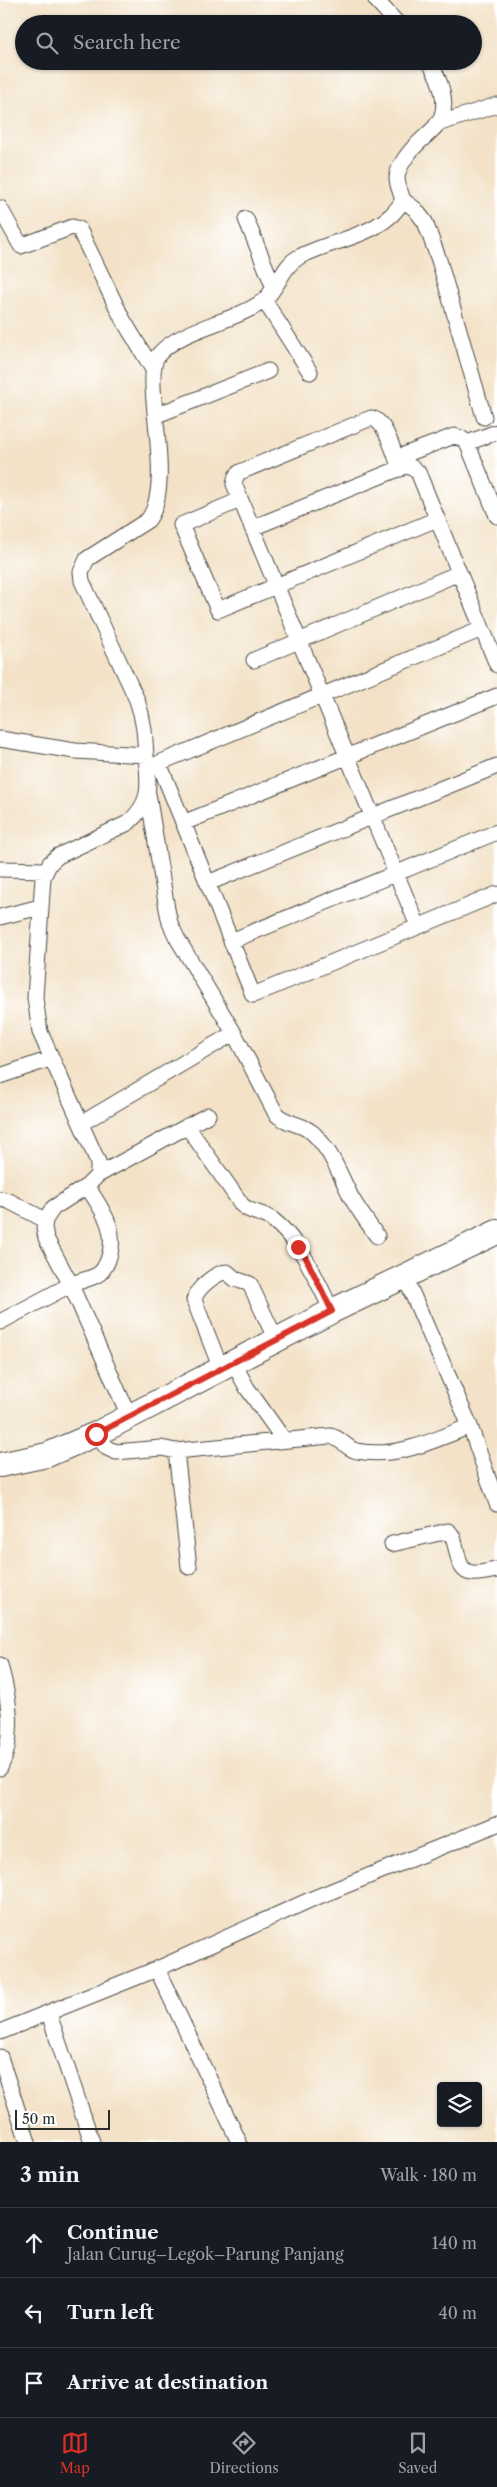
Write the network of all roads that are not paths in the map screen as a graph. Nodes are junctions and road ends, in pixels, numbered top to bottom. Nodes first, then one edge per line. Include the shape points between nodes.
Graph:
1 (376, 0) edge
2 (390, 15) edge
3 (434, 70) edge
4 (497, 105) edge
5 (437, 124) junction
6 (403, 200) junction
7 (0, 208) edge
8 (246, 219) dead end
9 (274, 288) junction
10 (264, 300) junction
11 (152, 368) junction
12 (268, 371) dead end
13 (310, 372) dead end
14 (157, 415) junction
15 (484, 417) dead end
16 (497, 432) edge
17 (467, 443) junction
18 (398, 463) junction
19 (240, 500) junction
20 (497, 516) edge
21 (437, 519) junction
22 (252, 528) junction
23 (460, 573) junction
24 (276, 586) junction
25 (482, 629) junction
26 (299, 640) junction
27 (254, 660) dead end
28 (497, 665) edge
29 (322, 696) junction
30 (497, 696) edge
31 (0, 739) edge
32 (146, 755) junction
33 (347, 757) junction
34 (497, 766) edge
35 (148, 793) junction
36 (372, 816) junction
37 (183, 823) junction
38 (497, 832) edge
39 (0, 869) edge
40 (45, 870) junction
41 (396, 872) junction
42 (208, 883) junction
43 (497, 894) edge
44 (40, 907) junction
45 (0, 917) edge
46 (418, 926) junction
47 (231, 940) junction
48 (234, 1032) junction
49 (50, 1059) junction
50 (0, 1076) edge
51 (208, 1114) dead end
52 (82, 1123) junction
53 (187, 1126) junction
54 (98, 1175) junction
55 (87, 1186) junction
56 (0, 1199) edge
57 (45, 1220) junction
58 (497, 1232) edge
59 (377, 1236) dead end
60 (404, 1277) junction
61 (71, 1285) junction
62 (332, 1311) junction
63 (0, 1322) edge
64 (276, 1340) junction
65 (227, 1366) junction
66 (129, 1416) junction
67 (470, 1426) junction
68 (96, 1434) junction
69 (284, 1440) junction
70 (176, 1451) junction
71 (0, 1465) edge
72 (497, 1504) edge
73 (392, 1544) dead end
74 (189, 1567) dead end
75 (497, 1570) edge
76 (0, 1665) edge
77 (5, 1710) edge
78 (0, 1768) edge
79 (497, 1824) edge
80 (157, 1969) junction
81 (49, 2014) junction
82 (0, 2032) edge
83 (0, 2057) edge
84 (28, 2142) edge
85 (92, 2142) edge
86 (239, 2142) edge

1 - 2 street
3 - 5 street via 444,107
4 - 5 street
5 - 6 street via 411,149 401,164 397,177
6 - 9 street via 393,213 371,228 296,259
6 - 15 street via 425,222 436,250
7 - 11 street via 20,246 72,227 79,229 122,318
8 - 9 street
9 - 10 street
10 - 11 street via 166,348 155,359
10 - 13 street
11 - 14 street
12 - 14 street
14 - 32 street via 159,488 155,512 148,520 87,559 81,572 82,581 137,700 146,735
16 - 17 street
17 - 18 street via 454,436
17 - 20 street
18 - 19 street via 382,425 371,418 240,472 234,484
18 - 21 street via 418,472
18 - 22 street
19 - 22 street
19 - 24 street via 181,525 218,610
21 - 23 street
21 - 24 street
22 - 24 street
23 - 25 street
23 - 26 street
24 - 26 street
25 - 28 street
25 - 29 street
26 - 27 street
26 - 29 street
29 - 33 street
29 - 37 street via 160,763
30 - 33 street
31 - 32 street via 76,751
32 - 35 street
33 - 36 street
33 - 37 street
34 - 36 street
35 - 40 street via 143,806 128,823 58,856
35 - 48 street via 170,923
36 - 41 street
36 - 42 street
37 - 42 street
38 - 41 street
39 - 40 street
40 - 44 street
41 - 46 street
41 - 47 street
42 - 47 street
43 - 46 street
44 - 45 street
44 - 49 street via 35,998 40,1032
46 - 47 street via 253,995
48 - 52 street
48 - 59 street via 276,1114 285,1121 306,1128 319,1139 337,1165 359,1211
49 - 50 street
49 - 52 street
51 - 53 street
52 - 54 street via 98,1162
53 - 54 street
53 - 62 street via 242,1205 248,1211 272,1219 304,1254
54 - 55 street
55 - 57 street via 53,1208
55 - 61 street via 106,1217 113,1242 102,1271
56 - 57 street
57 - 61 street via 46,1238
58 - 60 main road
60 - 62 main road
60 - 67 street
61 - 63 street
61 - 66 street
62 - 64 main road
64 - 65 main road
64 - 65 street via 250,1284 222,1272 199,1289 194,1300
65 - 66 main road
65 - 69 street
66 - 68 main road
67 - 69 street via 392,1452 354,1451 341,1439 330,1436
67 - 72 street
68 - 70 street via 107,1448 116,1452 161,1448
68 - 71 main road via 47,1455
69 - 70 street
70 - 74 street
73 - 75 street via 448,1531 465,1570 471,1574
76 - 77 street
77 - 78 street via 6,1754
79 - 80 street via 312,1900
80 - 81 street
80 - 86 street
81 - 82 street
81 - 85 street
83 - 84 street

